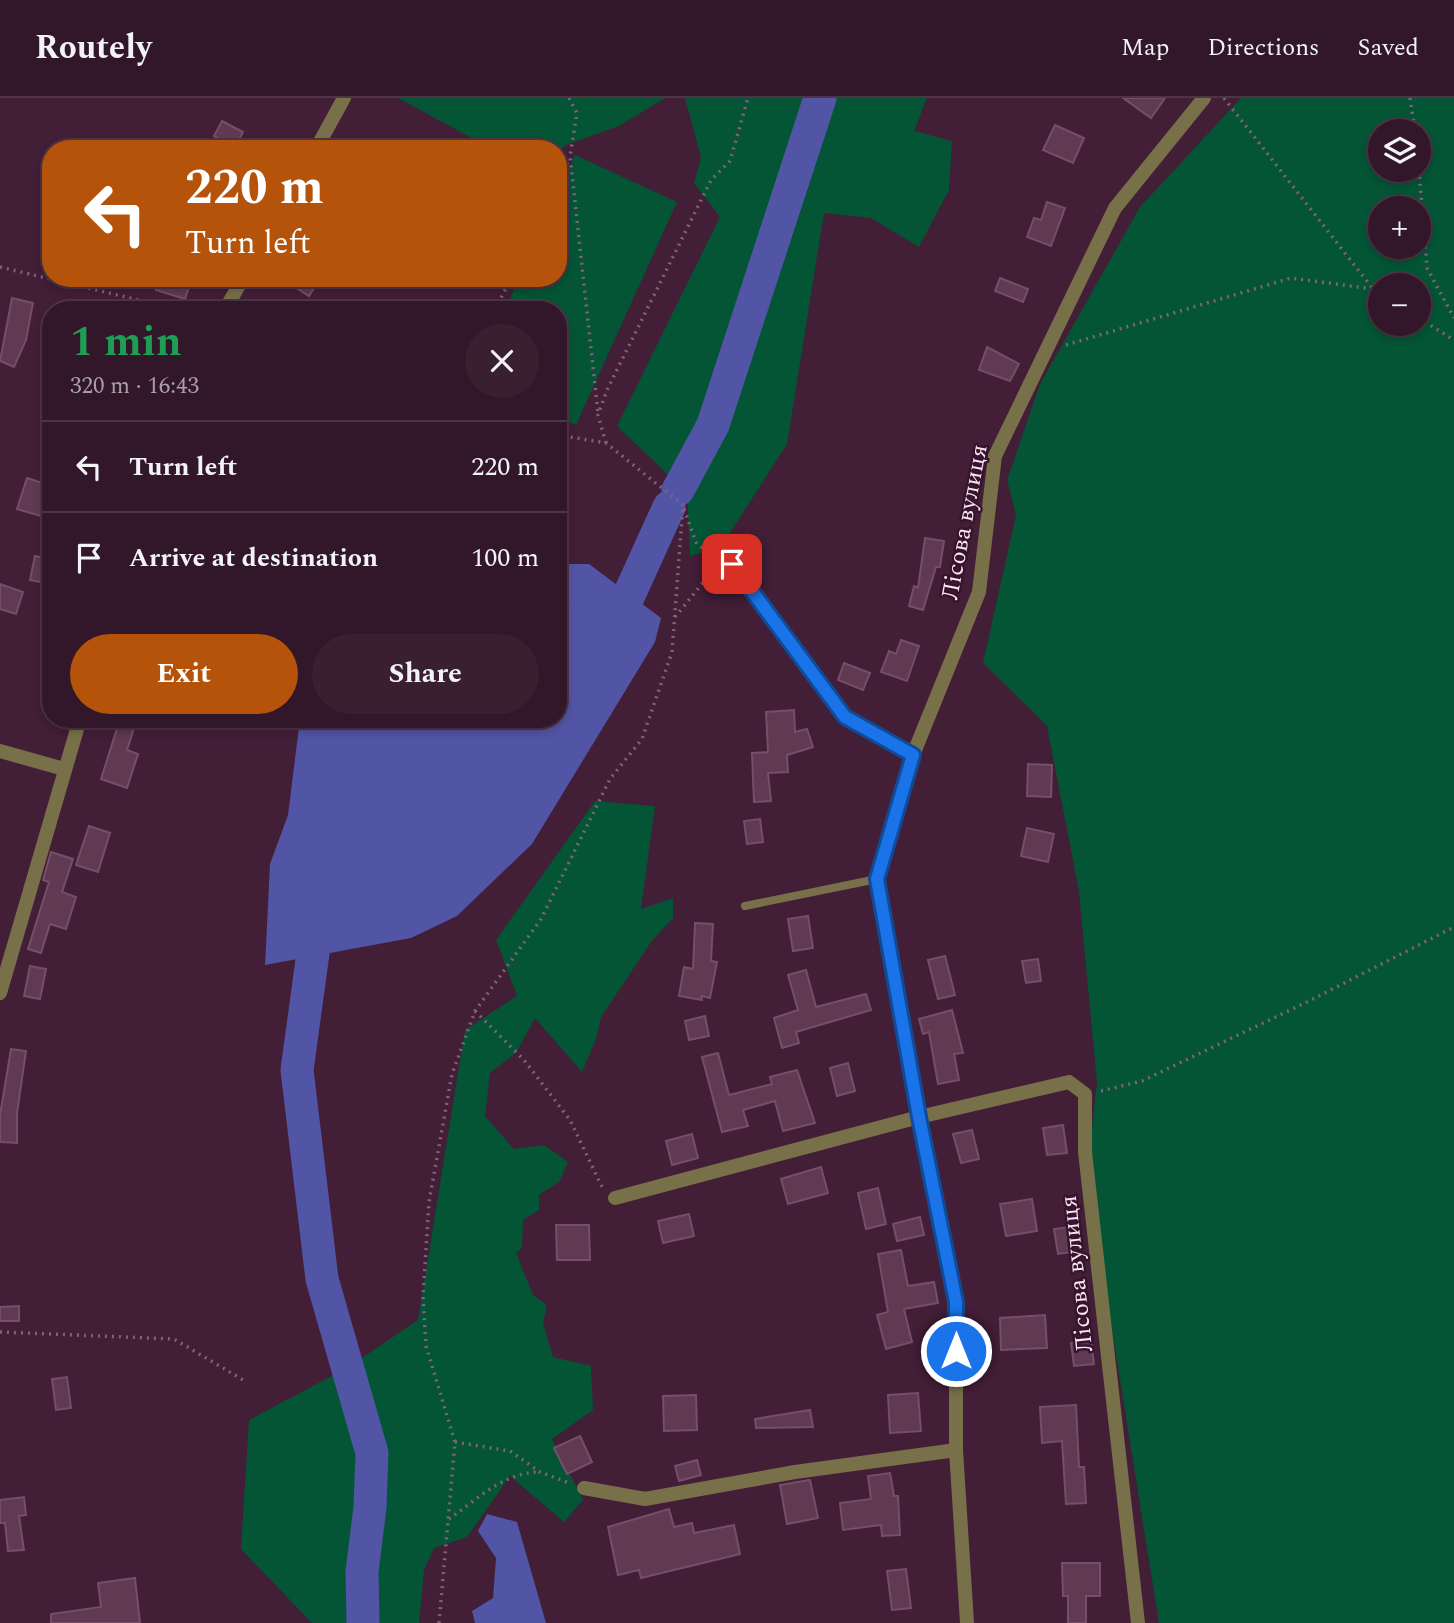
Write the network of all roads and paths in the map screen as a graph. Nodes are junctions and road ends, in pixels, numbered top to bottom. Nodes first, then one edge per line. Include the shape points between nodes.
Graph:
1 (344, 98) edge
2 (569, 98) edge
3 (748, 98) edge
4 (1203, 98) edge
5 (1224, 98) edge
6 (1410, 98) edge
7 (1413, 119) edge
8 (321, 140) edge
9 (570, 156) junction
10 (567, 163) edge
11 (1420, 182) edge
12 (0, 267) edge
13 (42, 277) edge
14 (1368, 283) edge
15 (84, 287) edge
16 (1368, 288) edge
17 (142, 301) edge
18 (1454, 318) edge
19 (1431, 326) edge
20 (1454, 340) edge
21 (1045, 352) junction
22 (598, 415) junction
23 (567, 436) edge
24 (606, 443) junction
25 (683, 505) junction
26 (732, 564) dead end
27 (675, 617) junction
28 (77, 728) edge
29 (0, 751) edge
30 (913, 755) junction
31 (64, 769) junction
32 (877, 879) junction
33 (745, 906) dead end
34 (1454, 927) edge
35 (0, 993) edge
36 (475, 1010) junction
37 (1085, 1094) junction
38 (919, 1117) junction
39 (615, 1198) joint
40 (0, 1332) edge
41 (245, 1381) dead end
42 (455, 1442) junction
43 (956, 1450) junction
44 (540, 1472) junction
45 (584, 1488) joint
46 (449, 1519) junction
47 (438, 1622) edge
48 (967, 1623) edge
49 (1138, 1623) edge

1 - 8 street
2 - 9 path via 577,113
3 - 22 path via 730,162 711,180
4 - 21 street, Лісова вулиця via 1115,208
5 - 14 path
6 - 7 path
9 - 10 path
9 - 22 path
11 - 18 path via 1427,268
12 - 13 path
15 - 17 path
16 - 21 path via 1291,278
19 - 20 path
21 - 30 street, Лісова вулиця via 995,456 979,592
22 - 24 path
23 - 24 path
24 - 25 path
25 - 27 path
25 - 27 path via 697,545 722,559
26 - 30 lane via 845,717
27 - 36 path via 672,652 642,739 610,779 541,919
28 - 31 street
29 - 31 street
30 - 32 street, Лісова вулиця
31 - 35 street
32 - 33 lane
32 - 38 street, Лісова вулиця
34 - 37 path via 1142,1081
36 - 39 path via 524,1060 570,1120 603,1189
36 - 42 path via 452,1074 433,1176 424,1297 426,1346
37 - 38 street via 1069,1082
37 - 49 street, Лісова вулиця via 1085,1152
38 - 39 street
38 - 43 street, Лісова вулиця via 956,1302
40 - 41 path via 174,1339
42 - 44 path via 510,1451
42 - 46 path
43 - 45 street via 645,1499
43 - 48 street, Лісова вулиця
44 - 45 path
44 - 46 path via 524,1472 492,1487
46 - 47 path

